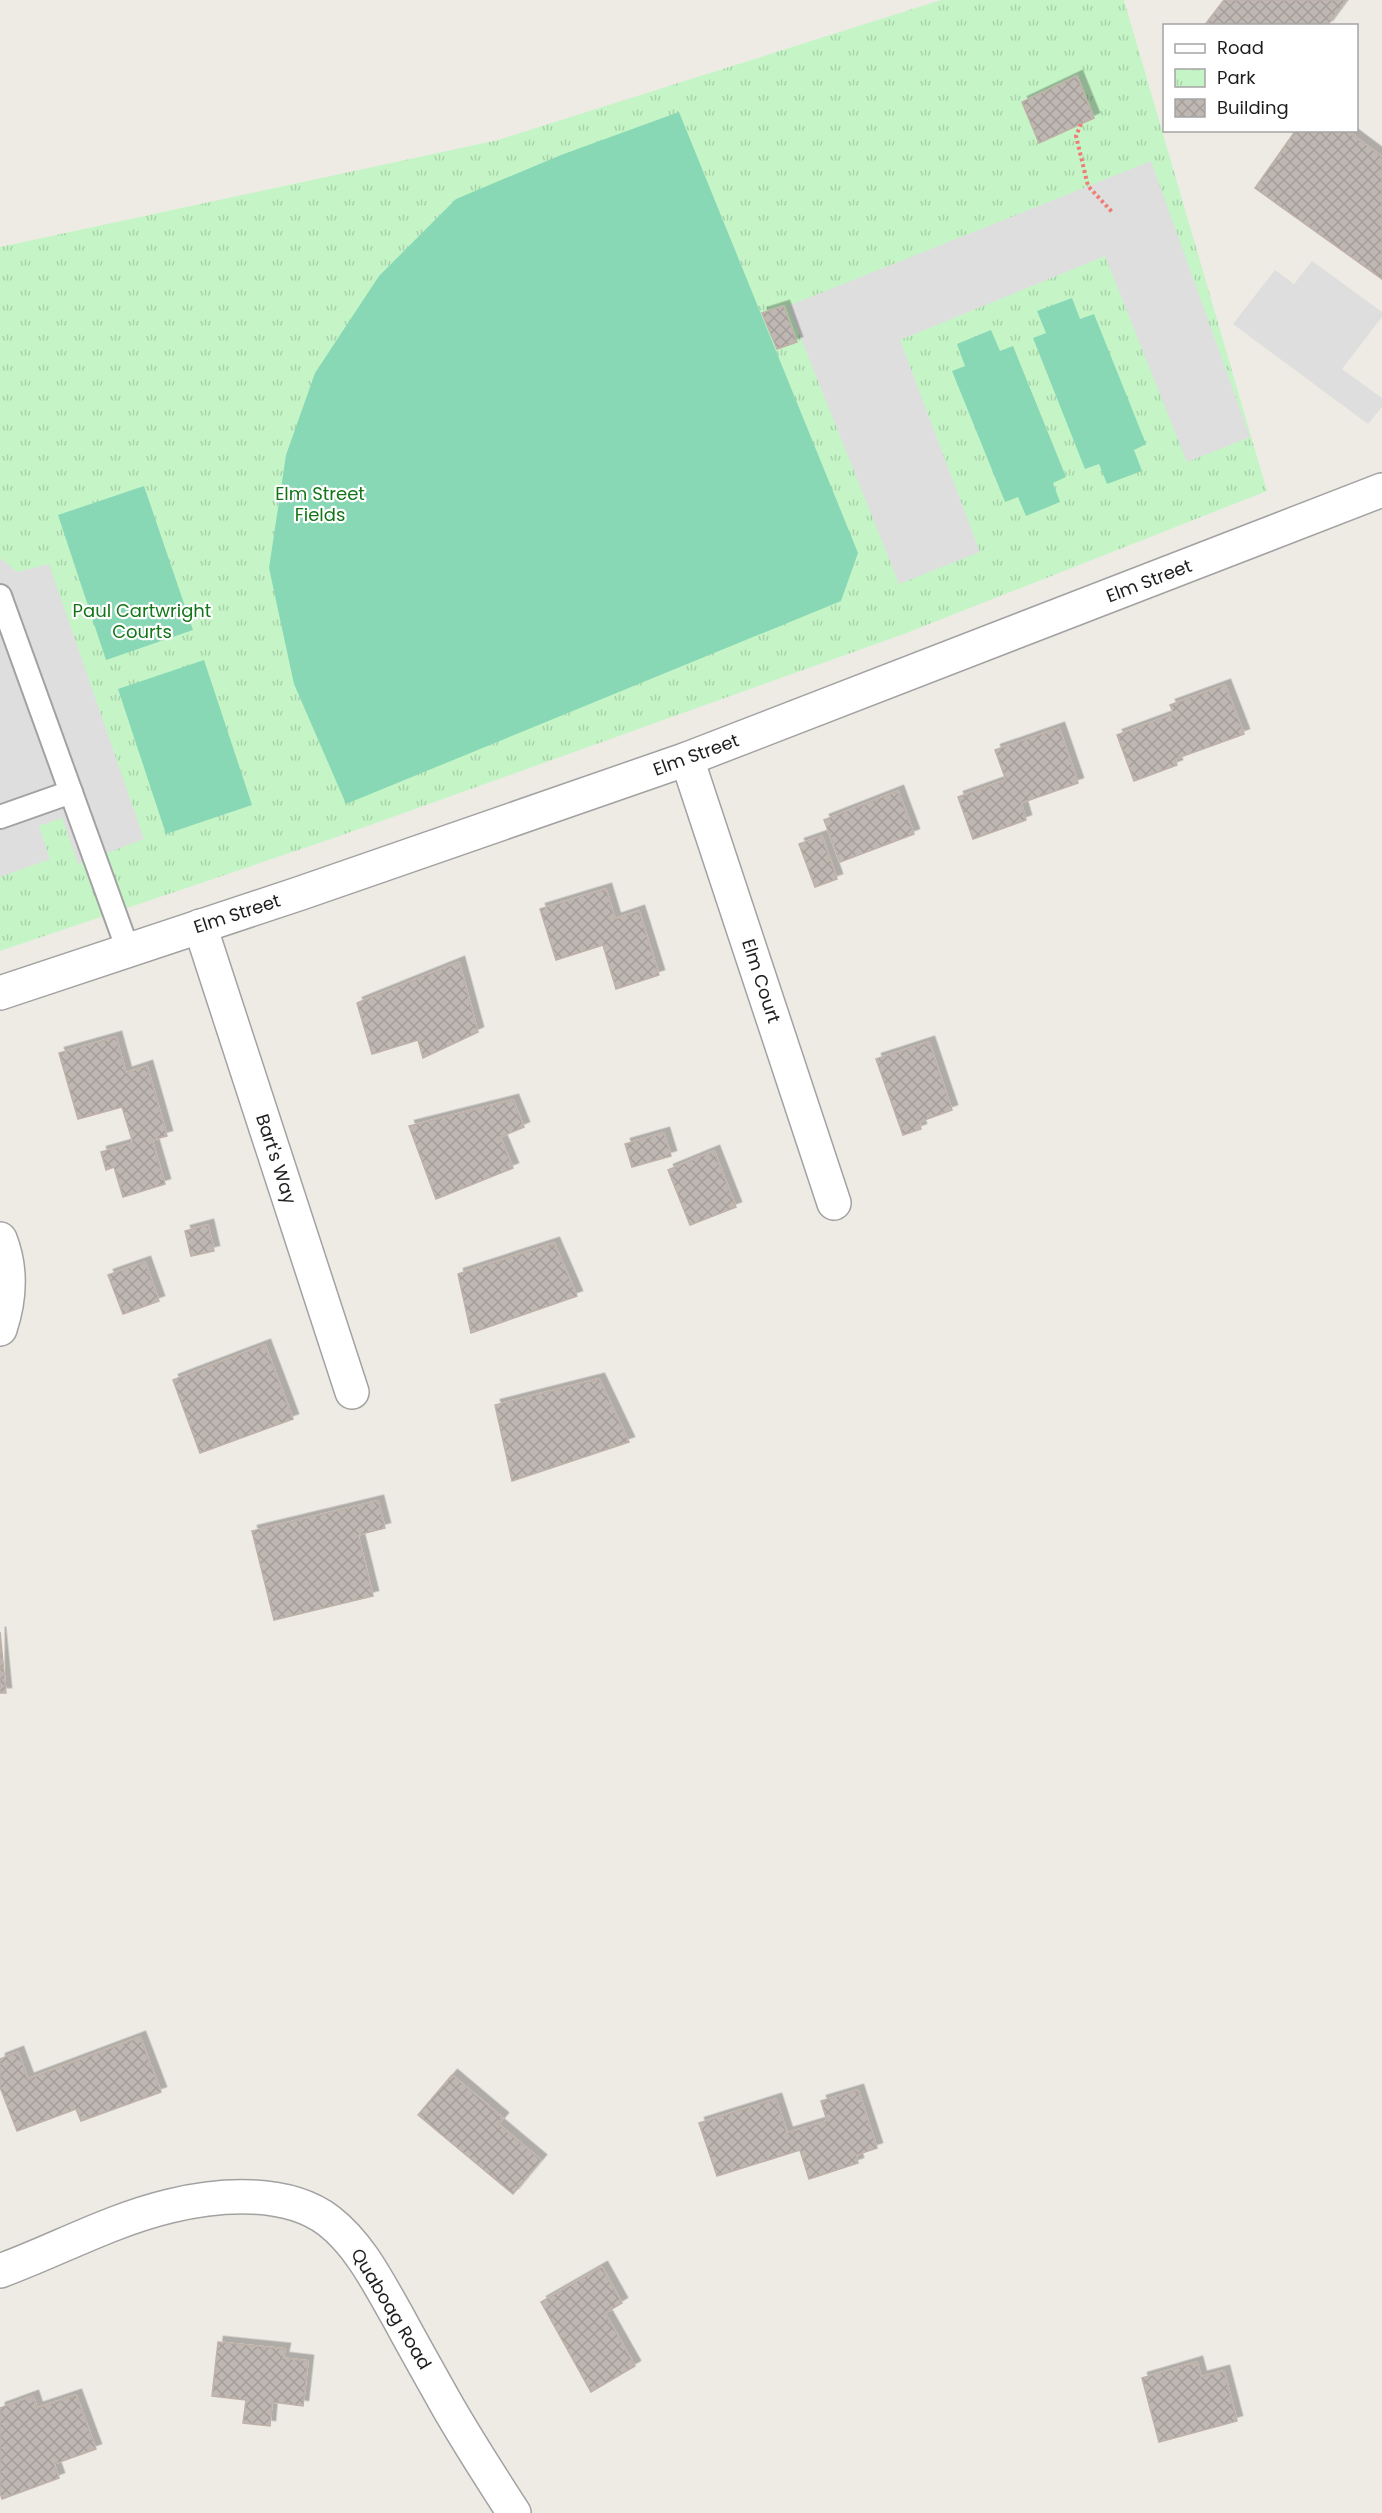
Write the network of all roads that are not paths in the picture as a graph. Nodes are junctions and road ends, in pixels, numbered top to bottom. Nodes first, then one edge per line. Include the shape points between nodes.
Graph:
1 (1382, 490) edge
2 (0, 596) edge
3 (687, 759) junction
4 (71, 792) junction
5 (0, 817) edge
6 (201, 926) junction
7 (128, 950) junction
8 (0, 993) edge
9 (834, 1203) dead end
10 (0, 1239) edge
11 (0, 1329) edge
12 (352, 1392) dead end
13 (0, 2271) edge
14 (514, 2513) edge

1 - 3 street, Elm Street
2 - 4 lane
3 - 6 street, Elm Street
3 - 9 street, Elm Court
4 - 5 lane
4 - 7 lane
6 - 7 street, Elm Street
6 - 12 street, Bart's Way
7 - 8 street, Elm Street
10 - 11 street via 9,1276
13 - 14 street, Quaboag Road via 139,2214 173,2205 252,2198 307,2210 329,2221 354,2246 374,2275 449,2409

